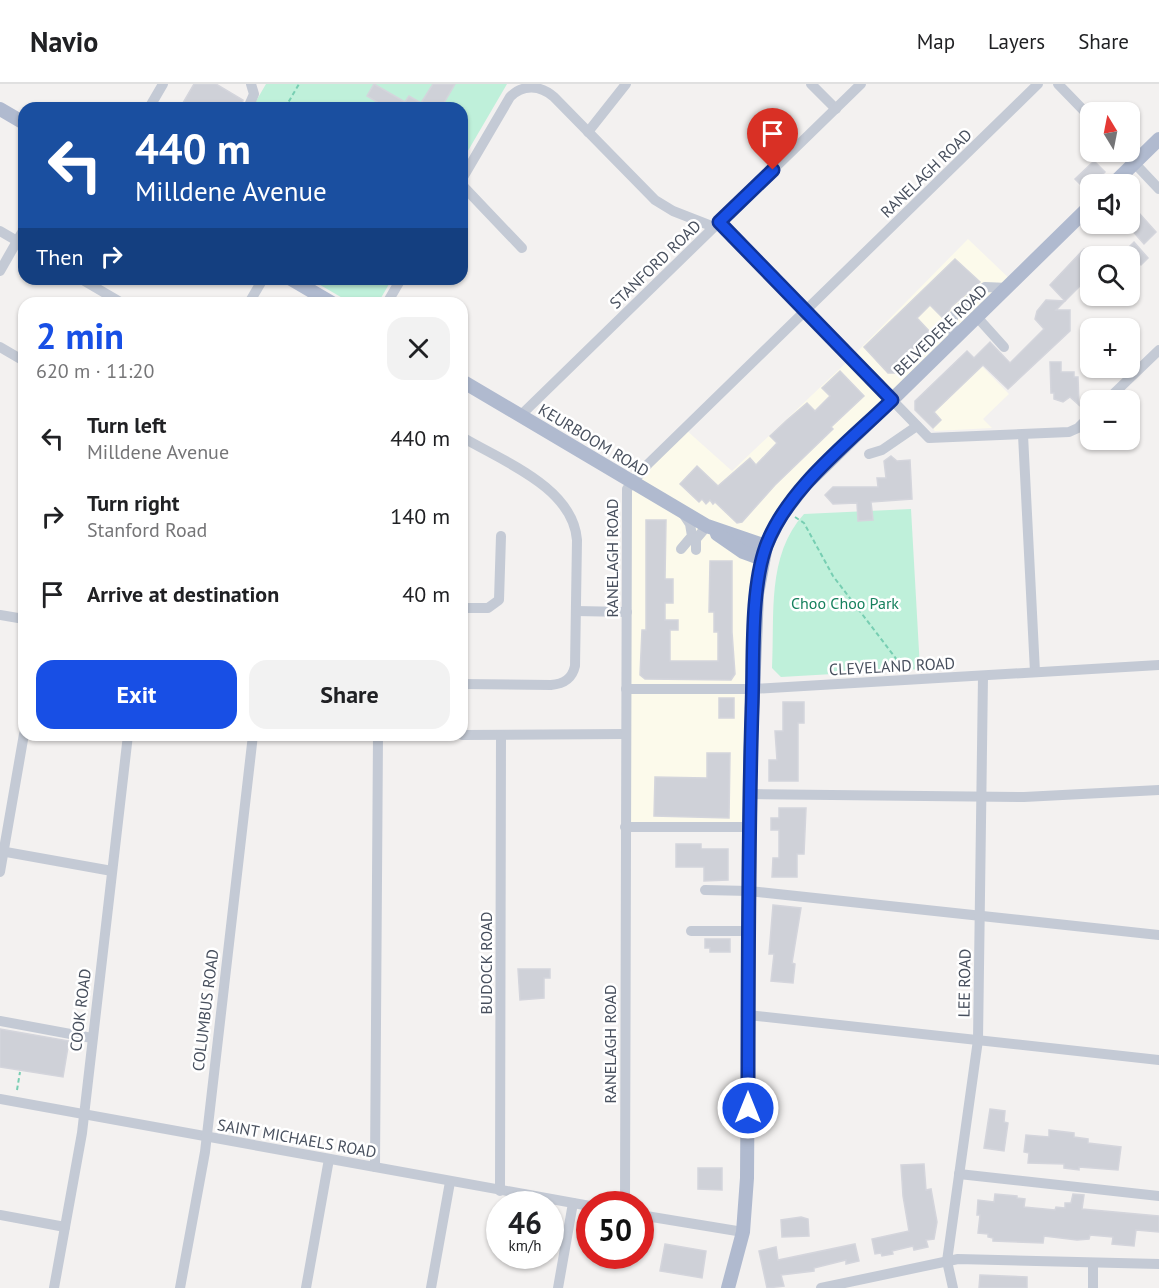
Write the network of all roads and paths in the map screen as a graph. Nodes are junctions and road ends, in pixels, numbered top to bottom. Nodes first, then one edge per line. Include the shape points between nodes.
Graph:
1 (163, 84) edge
2 (251, 84) edge
3 (298, 84) edge
4 (626, 84) edge
5 (811, 84) edge
6 (861, 84) edge
7 (1038, 84) edge
8 (1058, 84) edge
9 (523, 86) edge
10 (152, 102) edge
11 (251, 102) edge
12 (288, 102) edge
13 (1080, 107) edge
14 (0, 109) edge
15 (836, 109) junction
16 (18, 120) edge
17 (588, 132) junction
18 (1159, 140) edge
19 (1135, 163) junction
20 (468, 169) edge
21 (1123, 174) edge
22 (1159, 189) edge
23 (468, 191) edge
24 (1080, 216) edge
25 (717, 225) junction
26 (0, 231) edge
27 (18, 241) edge
28 (18, 247) edge
29 (522, 248) dead end
30 (0, 271) edge
31 (91, 285) edge
32 (301, 285) edge
33 (1008, 288) junction
34 (112, 297) edge
35 (322, 297) edge
36 (806, 310) junction
37 (977, 318) junction
38 (954, 339) junction
39 (0, 347) edge
40 (1004, 347) dead end
41 (1159, 350) edge
42 (18, 358) edge
43 (468, 385) edge
44 (1117, 390) edge
45 (892, 400) junction
46 (520, 416) junction
47 (1080, 424) edge
48 (917, 426) junction
49 (1023, 435) junction
50 (468, 441) edge
51 (869, 454) dead end
52 (632, 482) junction
53 (682, 512) junction
54 (795, 517) dead end
55 (707, 527) junction
56 (501, 536) dead end
57 (681, 549) dead end
58 (696, 550) dead end
59 (764, 553) junction
60 (468, 608) edge
61 (576, 608) junction
62 (627, 608) junction
63 (0, 615) edge
64 (18, 619) edge
65 (1159, 665) edge
66 (906, 672) dead end
67 (1035, 672) junction
68 (983, 675) junction
69 (468, 684) edge
70 (626, 689) junction
71 (753, 689) junction
72 (626, 734) junction
73 (468, 735) edge
74 (501, 735) junction
75 (23, 741) edge
76 (127, 741) edge
77 (253, 741) edge
78 (378, 741) edge
79 (1159, 790) edge
80 (750, 794) junction
81 (981, 796) junction
82 (625, 827) junction
83 (750, 827) junction
84 (2, 851) edge
85 (111, 871) junction
86 (0, 872) edge
87 (705, 890) dead end
88 (749, 891) junction
89 (980, 916) junction
90 (691, 931) dead end
91 (749, 931) junction
92 (1159, 935) edge
93 (748, 1015) junction
94 (0, 1022) edge
95 (92, 1038) junction
96 (978, 1040) junction
97 (1159, 1060) edge
98 (20, 1072) dead end
99 (16, 1096) dead end
100 (0, 1099) edge
101 (83, 1114) junction
102 (206, 1137) junction
103 (329, 1159) junction
104 (375, 1167) junction
105 (959, 1173) junction
106 (450, 1182) junction
107 (501, 1191) joint
108 (625, 1191) edge
109 (1159, 1196) edge
110 (564, 1202) edge
111 (573, 1203) junction
112 (576, 1204) edge
113 (0, 1215) edge
114 (654, 1217) edge
115 (65, 1227) junction
116 (743, 1232) junction
117 (947, 1261) junction
118 (1094, 1263) junction
119 (1159, 1264) edge
120 (54, 1288) edge
121 (180, 1288) edge
122 (306, 1288) edge
123 (431, 1288) edge
124 (558, 1288) edge
125 (728, 1288) edge
126 (821, 1288) edge
127 (953, 1288) edge
128 (1093, 1288) edge

1 - 10 street
2 - 11 street via 254,94
3 - 12 path
4 - 17 street
5 - 15 street
6 - 15 street, STANFORD ROAD
7 - 36 street, RANELAGH ROAD
8 - 13 street
9 - 17 street via 547,91
9 - 20 street via 507,101
14 - 16 main road
15 - 25 street, STANFORD ROAD
17 - 25 street via 655,200 673,211
18 - 19 main road
19 - 21 main road
19 - 22 street
23 - 29 street
24 - 33 main road, BELVEDERE ROAD
25 - 36 street
25 - 46 street, STANFORD ROAD
26 - 27 street
28 - 30 street
31 - 34 street
32 - 35 main road
33 - 37 main road, BELVEDERE ROAD
33 - 38 street via 981,289 956,312 952,320
36 - 45 street
36 - 52 street, RANELAGH ROAD
37 - 38 main road, BELVEDERE ROAD
37 - 40 street
38 - 45 main road, BELVEDERE ROAD
39 - 42 street
41 - 44 street
43 - 46 main road, KEURBOOM ROAD
45 - 48 street
45 - 59 main road, BELVEDERE ROAD via 798,492
46 - 52 main road, KEURBOOM ROAD
47 - 49 street via 1071,432
48 - 49 street via 937,440
48 - 51 street via 882,450
49 - 67 street
50 - 61 street via 542,485 569,514 576,528
52 - 53 main road, KEURBOOM ROAD
52 - 62 street, RANELAGH ROAD via 627,489
53 - 55 main road, KEURBOOM ROAD
53 - 57 street via 692,536
54 - 66 path via 804,523 833,576
55 - 58 street via 696,539
55 - 59 main road, KEURBOOM ROAD
56 - 60 street via 499,600 488,608
59 - 71 main road, BELVEDERE ROAD via 757,594
61 - 62 street
61 - 69 street via 575,666 568,680 551,685
62 - 70 street, RANELAGH ROAD
63 - 64 street
65 - 67 street, CLEVELAND ROAD
67 - 68 street, CLEVELAND ROAD
68 - 71 street, CLEVELAND ROAD
68 - 81 street, LEE ROAD
70 - 71 street, CLEVELAND ROAD
70 - 72 street, RANELAGH ROAD
71 - 80 main road, BELVEDERE ROAD
72 - 74 street
72 - 82 street, RANELAGH ROAD
73 - 74 street
74 - 107 street, BUDOCK ROAD
75 - 84 street
76 - 85 street, COOK ROAD
77 - 102 street, COLUMBUS ROAD
78 - 104 street
79 - 81 street
80 - 81 street
80 - 83 main road, BELVEDERE ROAD
81 - 89 street, LEE ROAD
82 - 83 street
82 - 108 street, RANELAGH ROAD
83 - 88 main road, BELVEDERE ROAD
84 - 85 street
84 - 86 street
85 - 95 street, COOK ROAD
87 - 88 street
88 - 89 street
88 - 91 main road, BELVEDERE ROAD
89 - 92 street
89 - 96 street, LEE ROAD
90 - 91 street
91 - 93 main road, BELVEDERE ROAD
93 - 96 street
93 - 116 main road, BELVEDERE ROAD
94 - 95 street
95 - 101 street, COOK ROAD
96 - 97 street
96 - 105 street, LEE ROAD
98 - 99 path
100 - 101 street, SAINT MICHAELS ROAD
101 - 102 street, SAINT MICHAELS ROAD
101 - 115 street, COOK ROAD
102 - 103 street, SAINT MICHAELS ROAD
102 - 121 street, COLUMBUS ROAD
103 - 104 street, SAINT MICHAELS ROAD
103 - 122 street
104 - 106 street, SAINT MICHAELS ROAD
105 - 109 street
105 - 117 street, LEE ROAD
106 - 107 street, SAINT MICHAELS ROAD
106 - 123 street
110 - 111 street, SAINT MICHAELS ROAD
111 - 112 street, SAINT MICHAELS ROAD
111 - 124 street
113 - 115 street
114 - 116 street
115 - 120 street, COOK ROAD
116 - 125 main road, BELVEDERE ROAD
117 - 118 street
117 - 126 street
117 - 127 street, LEE ROAD
118 - 119 street
118 - 128 street

